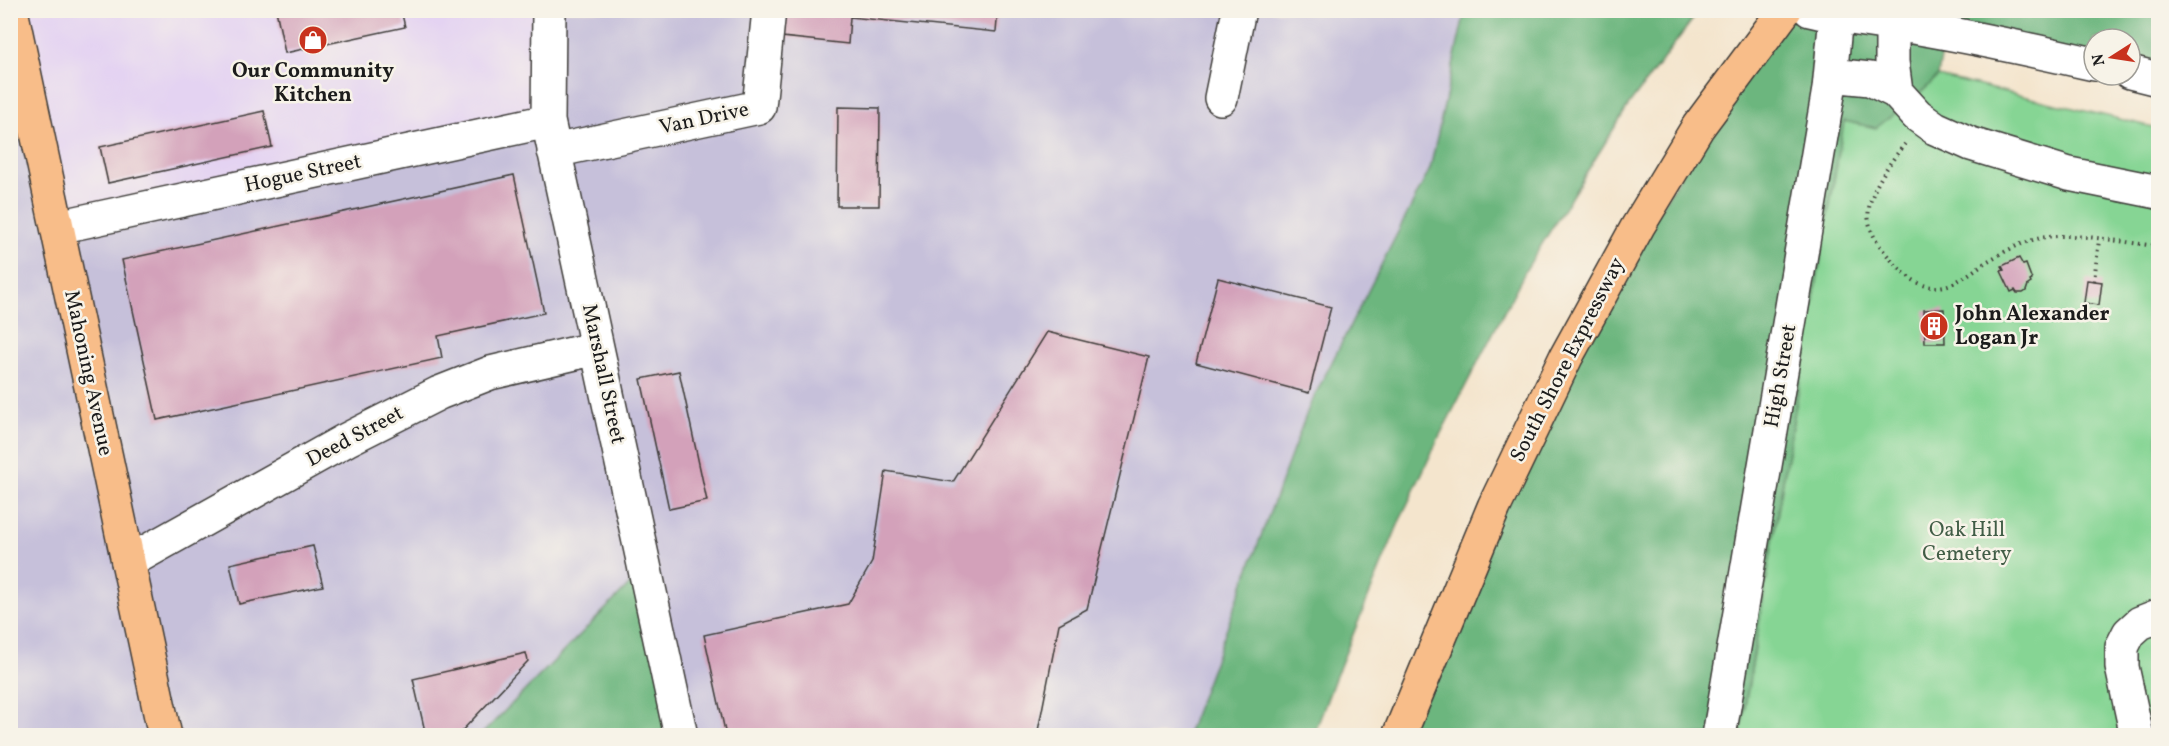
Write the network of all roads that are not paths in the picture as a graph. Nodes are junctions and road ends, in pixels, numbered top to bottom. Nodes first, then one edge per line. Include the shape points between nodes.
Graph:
1 (11, 10) edge
2 (549, 10) edge
3 (769, 10) edge
4 (1239, 10) edge
5 (1785, 10) edge
6 (1823, 13) edge
7 (1892, 23) junction
8 (2082, 61) edge
9 (1831, 75) junction
10 (2142, 75) edge
11 (2158, 79) edge
12 (1896, 92) junction
13 (1221, 99) dead end
14 (551, 136) junction
15 (2158, 192) edge
16 (58, 227) junction
17 (597, 348) junction
18 (128, 562) junction
19 (2158, 616) edge
20 (165, 735) edge
21 (681, 735) edge
22 (1399, 735) edge
23 (1719, 735) edge
24 (2137, 735) edge

1 - 16 main road, Mahoning Avenue
2 - 14 street, Marshall Street
3 - 14 street, Van Drive via 759,107
4 - 13 street
5 - 22 main road, South Shore Expressway via 1698,127 1566,357 1494,507
6 - 7 street
6 - 9 street, High Street
7 - 8 street
7 - 12 street
9 - 12 street via 1870,79
9 - 23 street, High Street
10 - 11 street
12 - 15 street via 1926,122 1971,144 2070,174
14 - 16 street, Hogue Street
14 - 17 street, Marshall Street
16 - 18 main road, Mahoning Avenue
17 - 18 street, Deed Street via 490,373 439,393 346,440
17 - 21 street, Marshall Street
18 - 20 main road, Mahoning Avenue
19 - 24 street via 2140,623 2122,647 2122,667

